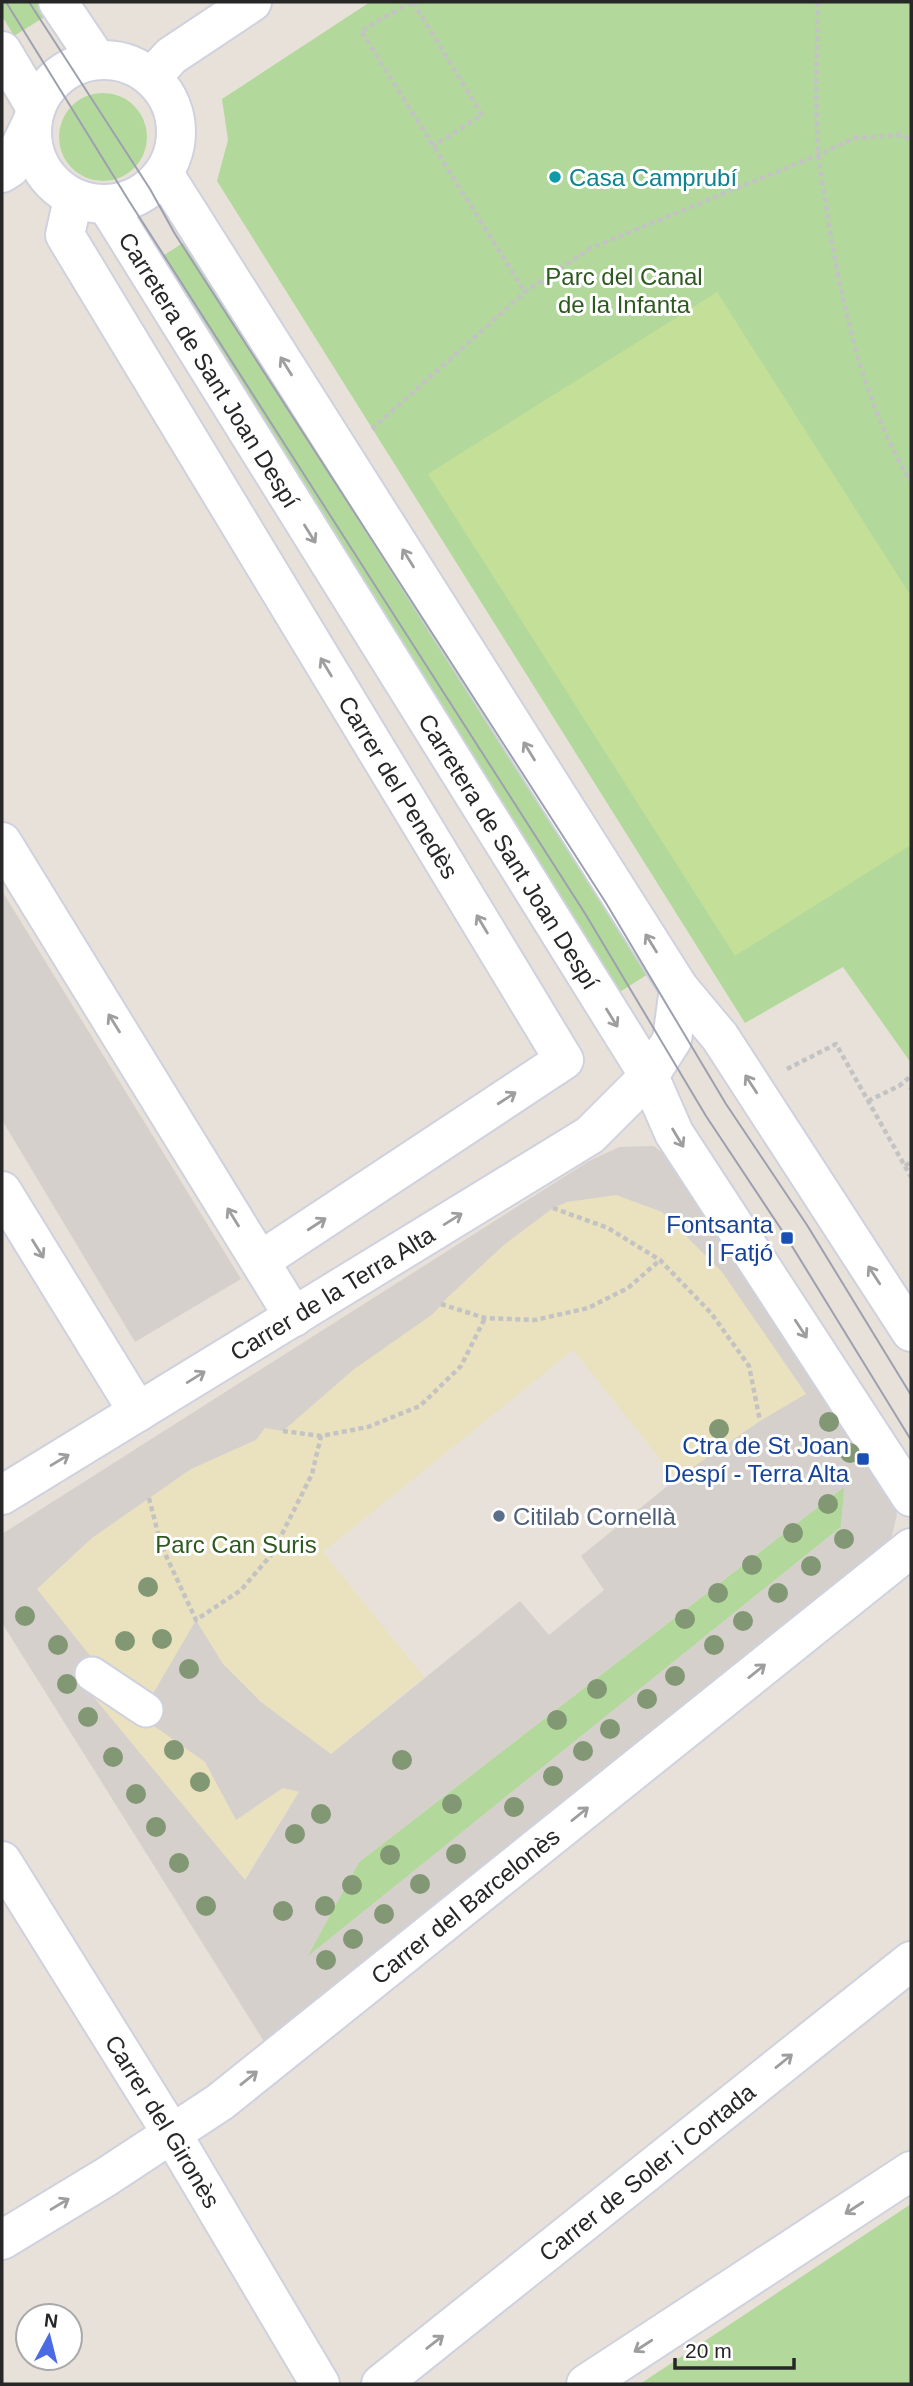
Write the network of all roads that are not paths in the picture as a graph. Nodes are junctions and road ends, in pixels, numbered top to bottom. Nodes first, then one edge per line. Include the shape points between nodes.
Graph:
1 (58, 2) edge
2 (252, 2) edge
3 (2, 51) edge
4 (97, 60) junction
5 (152, 77) junction
6 (34, 115) junction
7 (2, 173) edge
8 (164, 174) junction
9 (90, 202) junction
10 (2, 842) edge
11 (679, 988) junction
12 (649, 1076) junction
13 (2, 1191) edge
14 (260, 1261) junction
15 (294, 1317) junction
16 (911, 1332) edge
17 (138, 1412) junction
18 (2, 1495) edge
19 (911, 1497) edge
20 (911, 1548) edge
21 (92, 1674) dead end
22 (146, 1710) dead end
23 (2, 1861) edge
24 (911, 1961) edge
25 (172, 2134) junction
26 (911, 2171) edge
27 (2, 2240) edge
28 (320, 2384) edge
29 (382, 2384) edge
30 (586, 2384) edge

1 - 4 street
2 - 5 street via 171,56
3 - 6 street
4 - 5 street via 120,61
4 - 6 street via 54,79
5 - 8 street via 172,105 177,129 174,152
6 - 7 street via 10,168
6 - 9 street via 34,153 49,180
8 - 9 street via 129,201
11 -> 8 street
9 -> 12 street, Carretera de Sant Joan Despí
14 -> 9 street, Carrer del Penedès via 564,1060 65,235
14 -> 10 street
11 - 12 street, Carrer de la Terra Alta via 673,1040
16 -> 11 street via 720,1037
15 -> 12 street, Carrer de la Terra Alta via 590,1135
12 -> 19 street, Carretera de Sant Joan Despí via 674,1133
13 -> 17 street
14 - 15 street
17 -> 15 street, Carrer de la Terra Alta
18 -> 17 street, Carrer de la Terra Alta
25 -> 20 street, Carrer del Barcelonès via 220,2102
21 - 22 street
23 - 25 street, Carrer del Gironès
29 -> 24 street, Carrer de Soler i Cortada
27 -> 25 street, Carrer del Barcelonès
25 - 28 street, Carrer del Gironès
26 -> 30 street

